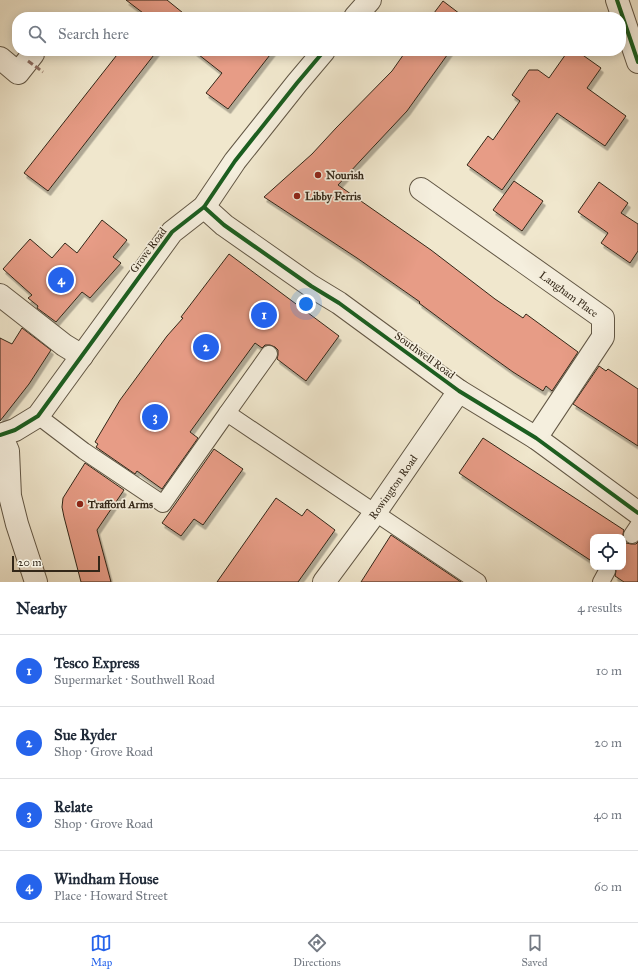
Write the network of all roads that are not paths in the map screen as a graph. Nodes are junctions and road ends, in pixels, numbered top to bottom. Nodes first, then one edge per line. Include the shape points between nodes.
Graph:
1 (370, 0) edge
2 (617, 0) edge
3 (359, 12) edge
4 (621, 12) edge
5 (626, 27) edge
6 (31, 56) edge
7 (320, 56) edge
8 (0, 58) edge
9 (638, 62) edge
10 (421, 189) dead end
11 (204, 207) junction
12 (0, 295) edge
13 (269, 354) dead end
14 (82, 356) junction
15 (459, 391) junction
16 (227, 412) junction
17 (38, 416) junction
18 (1, 435) edge
19 (536, 438) junction
20 (375, 513) junction
21 (638, 513) edge
22 (8, 526) edge
23 (36, 582) edge
24 (324, 582) edge
25 (478, 582) edge

1 - 3 street
2 - 4 street
5 - 9 street
6 - 8 street via 18,73
7 - 11 street, Grove Road via 236,161
10 - 19 street, Langham Place via 603,318 604,337
11 - 14 street, Grove Road via 172,232
11 - 15 street, Southwell Road via 224,225 339,303
12 - 14 street
13 - 16 lane
14 - 17 street, Grove Road
15 - 19 street, Southwell Road
15 - 20 street, Rowington Road
16 - 17 lane via 163,504 84,452
16 - 20 lane
17 - 18 street, Grove Road
18 - 22 street via 8,451
19 - 21 street, Southwell Road
20 - 24 street, Rowington Road
20 - 25 lane
22 - 23 street

